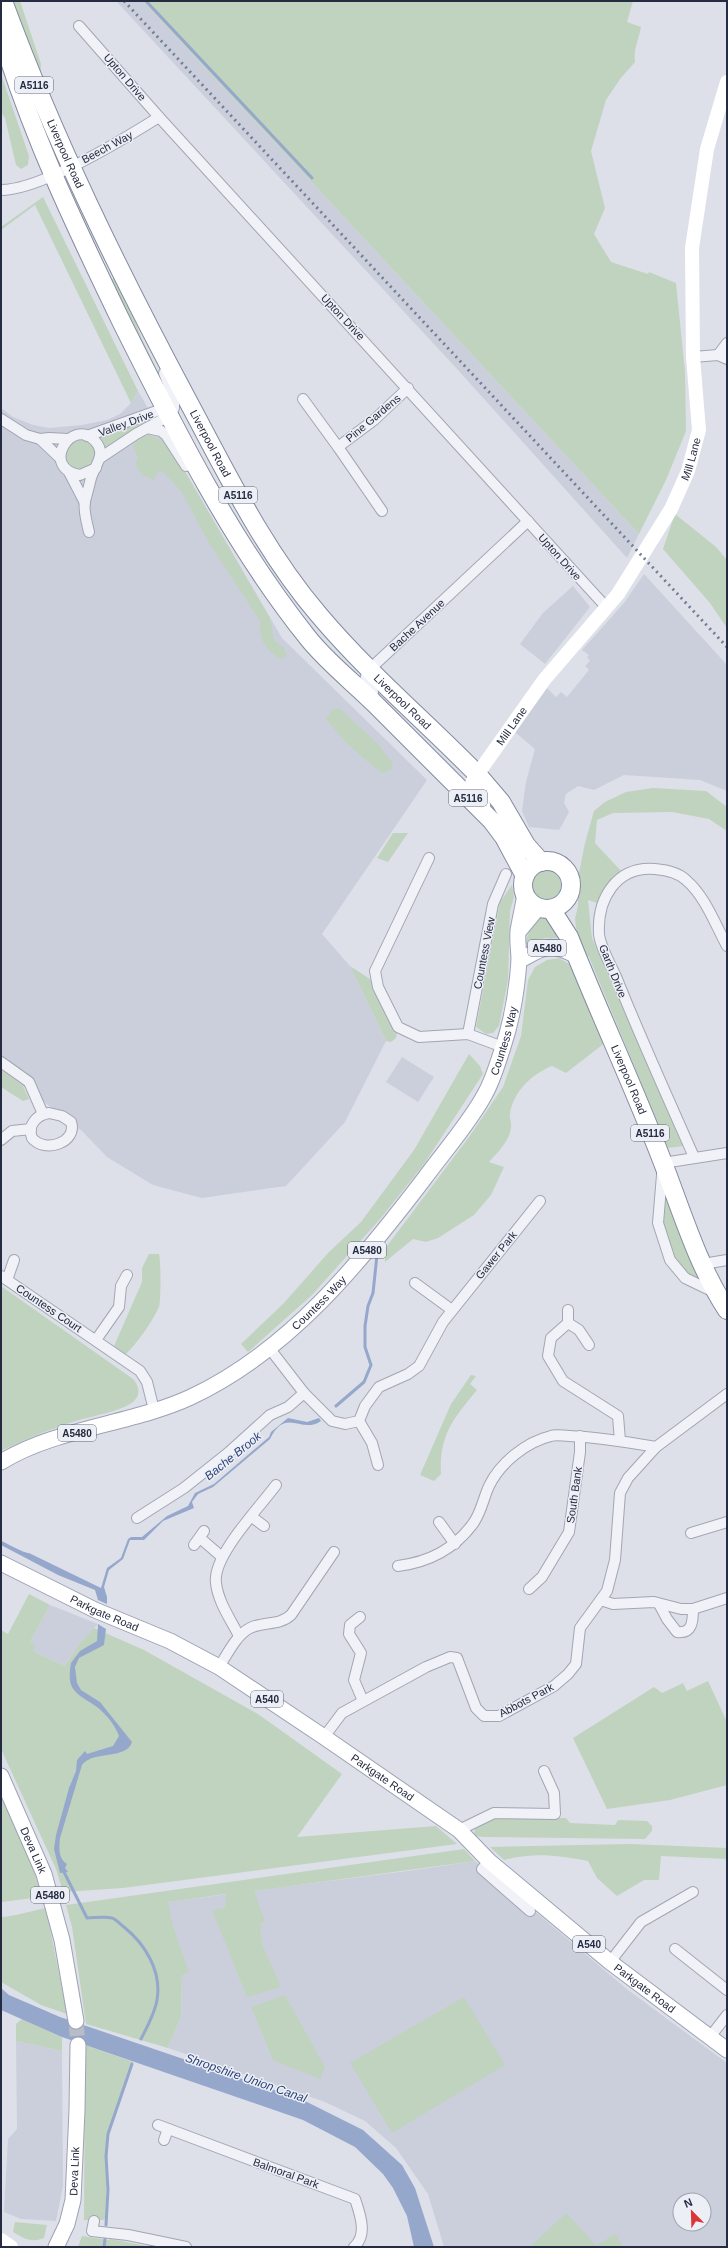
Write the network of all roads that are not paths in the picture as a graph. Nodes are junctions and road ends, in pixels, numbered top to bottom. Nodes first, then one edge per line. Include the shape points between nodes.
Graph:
1 (3, 1) edge
2 (79, 26) dead end
3 (1, 33) edge
4 (727, 82) edge
5 (160, 118) junction
6 (70, 167) junction
7 (53, 174) junction
8 (1, 190) edge
9 (122, 271) junction
10 (727, 343) edge
11 (693, 357) junction
12 (722, 357) edge
13 (408, 388) junction
14 (303, 400) dead end
15 (169, 410) junction
16 (194, 413) junction
17 (1, 419) edge
18 (147, 428) junction
19 (87, 436) junction
20 (40, 439) junction
21 (68, 439) junction
22 (338, 447) junction
23 (60, 458) junction
24 (100, 458) junction
25 (96, 468) junction
26 (69, 472) junction
27 (215, 500) junction
28 (85, 503) junction
29 (382, 510) dead end
30 (528, 521) junction
31 (89, 532) dead end
32 (606, 608) junction
33 (370, 669) junction
34 (410, 738) junction
35 (478, 775) junction
36 (492, 821) junction
37 (429, 858) dead end
38 (541, 862) junction
39 (506, 874) dead end
40 (525, 876) junction
41 (525, 894) junction
42 (566, 899) junction
43 (544, 908) junction
44 (518, 934) junction
45 (569, 937) junction
46 (727, 946) edge
47 (576, 956) junction
48 (519, 961) junction
49 (468, 1034) junction
50 (503, 1047) junction
51 (1, 1062) edge
52 (43, 1114) junction
53 (30, 1129) junction
54 (1, 1140) edge
55 (727, 1153) edge
56 (694, 1157) junction
57 (663, 1163) junction
58 (540, 1201) dead end
59 (14, 1260) dead end
60 (727, 1260) edge
61 (703, 1264) junction
62 (127, 1275) dead end
63 (4, 1278) edge
64 (415, 1282) dead end
65 (718, 1294) junction
66 (452, 1310) junction
67 (568, 1310) dead end
68 (727, 1310) edge
69 (568, 1323) junction
70 (96, 1340) junction
71 (589, 1345) dead end
72 (270, 1349) junction
73 (304, 1393) junction
74 (727, 1394) edge
75 (154, 1410) junction
76 (359, 1421) junction
77 (580, 1436) junction
78 (620, 1441) junction
79 (656, 1448) junction
80 (1, 1462) edge
81 (378, 1465) dead end
82 (276, 1485) dead end
83 (252, 1517) junction
84 (137, 1518) dead end
85 (439, 1522) dead end
86 (727, 1522) edge
87 (264, 1526) dead end
88 (691, 1533) dead end
89 (199, 1538) dead end
90 (455, 1544) junction
91 (334, 1552) dead end
92 (222, 1557) junction
93 (1, 1563) edge
94 (398, 1566) dead end
95 (530, 1589) dead end
96 (727, 1598) edge
97 (601, 1600) junction
98 (659, 1604) junction
99 (693, 1609) junction
100 (360, 1616) dead end
101 (240, 1636) junction
102 (219, 1667) junction
103 (363, 1701) junction
104 (324, 1737) junction
105 (544, 1771) dead end
106 (1, 1776) edge
107 (459, 1830) junction
108 (489, 1861) junction
109 (693, 1892) dead end
110 (530, 1911) dead end
111 (681, 1950) dead end
112 (610, 1962) junction
113 (727, 1990) edge
114 (727, 2015) edge
115 (76, 2021) tunnel mouth
116 (710, 2037) junction
117 (78, 2045) tunnel mouth
118 (727, 2050) edge
119 (158, 2125) dead end
120 (168, 2129) junction
121 (164, 2140) dead end
122 (94, 2221) dead end
123 (1, 2240) edge
124 (12, 2247) edge
125 (56, 2247) edge
126 (186, 2247) edge
127 (354, 2247) edge

1 - 6 highway, Liverpool Road / A5116 via 30,76
2 - 5 street, Upton Drive
3 - 7 highway, Liverpool Road / A5116 via 15,80
4 - 11 street, Mill Lane via 707,149 692,248
5 - 6 street, Beech Way
5 - 13 street, Upton Drive
6 - 7 street, Beech Way
6 - 9 highway, Liverpool Road / A5116
7 - 8 street, Beech Way via 12,190
7 - 15 highway, Liverpool Road / A5116 via 97,271
9 - 15 street via 144,333 173,392
9 - 16 highway, Liverpool Road / A5116
10 - 12 street
11 - 12 street
11 - 32 street, Mill Lane via 699,430 688,471 670,509 631,576
13 - 22 street, Pine Gardens via 374,420
13 - 30 street, Upton Drive
14 - 22 street, Pine Gardens
15 - 16 street via 187,408
15 - 18 street, Valley Drive
15 - 19 street, Valley Drive
15 - 27 highway, Liverpool Road / A5116
16 - 27 highway via 182,410 178,418 199,457
16 - 33 highway, Liverpool Road / A5116 via 258,529 288,574 318,615
17 - 20 street via 26,435
18 - 24 street, Valley Drive
18 - 27 street via 166,434 193,476
19 - 21 street, Valley Drive via 74,436
19 - 24 street, Valley Drive via 98,445
20 - 21 street, Valley Drive
20 - 23 street
21 - 23 street via 63,444
22 - 29 street, Pine Gardens
23 - 26 street
24 - 25 street
25 - 26 street via 80,475
25 - 28 street
26 - 28 street
27 - 34 highway, Liverpool Road / A5116 via 269,588 310,641
28 - 31 street
30 - 32 street, Upton Drive
30 - 33 street, Bache Avenue
32 - 35 street, Mill Lane via 544,680
33 - 34 street via 365,675 367,686 389,709
33 - 35 highway, Liverpool Road / A5116
34 - 36 highway, Liverpool Road / A5116
35 - 36 street via 471,786
35 - 38 highway, Liverpool Road / A5116 via 501,802 526,845
36 - 40 highway, Liverpool Road / A5116
37 - 49 street via 375,971 378,987 398,1027 419,1037
38 - 40 highway
38 - 42 highway, A5116 via 555,863 568,873 571,886
39 - 49 street, Countess View via 493,904
40 - 41 highway, A5116
41 - 43 highway, A5116 via 531,903
41 - 44 main road, Countess Way / A5480
42 - 43 highway via 560,905
42 - 45 highway, Liverpool Road / A5116
43 - 44 main road, A5480
43 - 45 highway, Liverpool Road / A5116
44 - 48 main road, Countess Way / A5480
45 - 47 highway, Liverpool Road / A5116
46 - 56 street, Garth Drive via 698,893 685,879 667,870 645,868 623,876 609,890 600,913 599,936 626,1004
47 - 48 main road, A5480 via 560,947 550,947 540,949
47 - 57 highway, Liverpool Road / A5116
48 - 50 main road, Countess Way / A5480 via 510,1023
49 - 50 street
50 - 72 main road, Countess Way / A5480 via 485,1094 404,1204 356,1264
51 - 52 street via 29,1082
52 - 53 street via 33,1122
52 - 53 street via 56,1114 71,1122 73,1130 70,1135 57,1144 45,1146 32,1138
53 - 54 street via 12,1131
55 - 56 street
56 - 57 street
57 - 61 highway, Liverpool Road / A5116
57 - 65 street via 658,1222 670,1260 685,1278
58 - 66 street, Gawer Park
59 - 63 street
60 - 61 street
61 - 65 highway, Liverpool Road / A5116
62 - 70 street via 121,1286 119,1307
63 - 70 street, Countess Court
64 - 66 street
65 - 68 highway, Liverpool Road / A5116
66 - 76 street, Gawer Park via 431,1340 419,1366 379,1387 365,1406
67 - 69 street
69 - 71 street via 579,1330
69 - 78 street via 551,1338 548,1356 563,1381 618,1416
70 - 75 street, Countess Court via 140,1372 147,1382
72 - 73 street
72 - 75 main road, Countess Way / A5480 via 213,1386
73 - 76 street via 332,1421 345,1424
73 - 84 street via 288,1407 270,1415 184,1488
74 - 79 street, Abbots Park
75 - 80 main road, Countess Way / A5480 via 42,1444
76 - 81 street via 372,1443
77 - 78 street
77 - 90 street via 552,1435 524,1449 502,1466 489,1485 473,1524
77 - 95 street, South Bank via 569,1532 542,1576
78 - 79 street
79 - 97 street, Abbots Park via 628,1478 620,1493 615,1560 607,1591
82 - 83 street
83 - 87 street
83 - 92 street
85 - 90 street
86 - 88 street
89 - 92 street
90 - 94 street via 437,1556
91 - 101 street via 286,1619 249,1628
92 - 101 street via 215,1581 218,1594
93 - 102 main road, Parkgate Road / A540 via 96,1610 170,1641
96 - 99 street
97 - 98 street via 613,1604
97 - 103 street, Abbots Park via 580,1628 576,1664 568,1674 554,1686 499,1716 484,1716 476,1708 457,1658 450,1657
98 - 99 street
98 - 99 street via 677,1632 683,1633 689,1630
100 - 103 street via 350,1625 349,1634 361,1653 354,1680
101 - 102 street
102 - 104 main road, Parkgate Road / A540
103 - 104 street, Abbots Park via 342,1713
104 - 107 main road, Parkgate Road / A540
105 - 107 street via 554,1793 555,1814 494,1813
106 - 115 main road, Deva Link / A5480 via 44,1874 62,1940
107 - 108 main road, Parkgate Road / A540
108 - 110 street via 482,1869
108 - 112 main road, Parkgate Road / A540
109 - 112 street via 641,1922
111 - 113 street
112 - 116 main road, Parkgate Road / A540
114 - 116 street
116 - 118 main road, Parkgate Road / A540
117 - 125 main road, Deva Link via 73,2200 67,2224
119 - 120 street, Balmoral Park
120 - 121 street
120 - 127 street, Balmoral Park via 355,2199 363,2230 359,2242
122 - 126 street via 92,2231 128,2235
123 - 124 street

